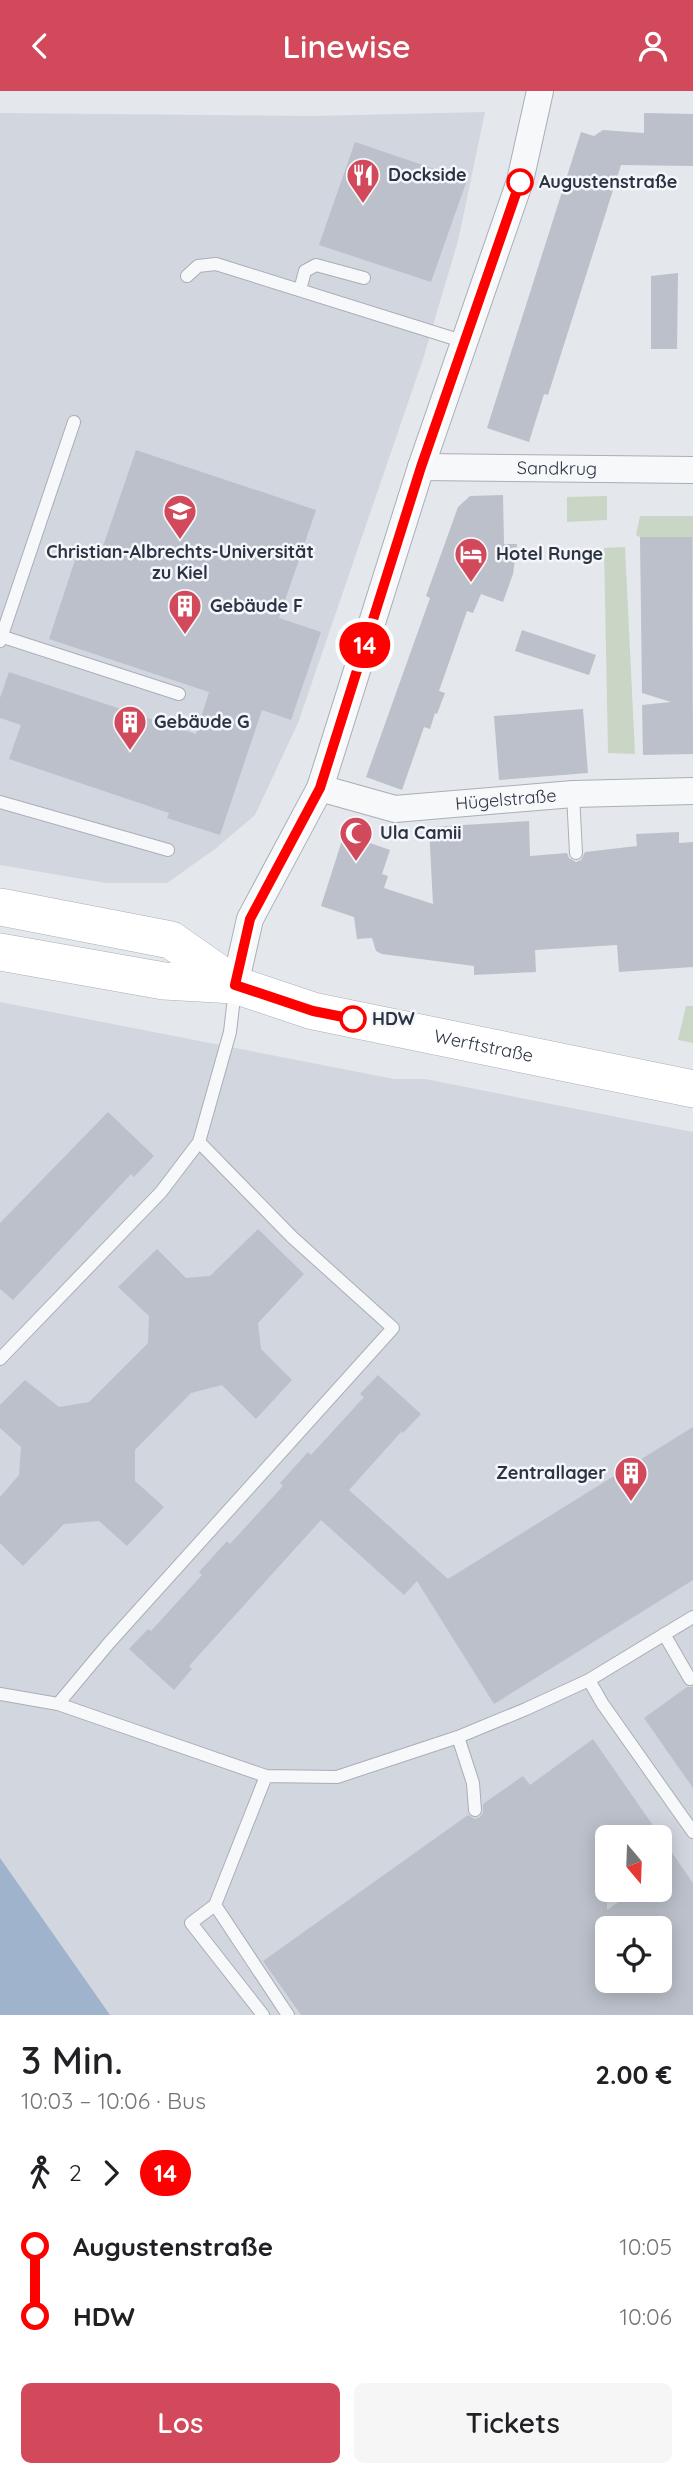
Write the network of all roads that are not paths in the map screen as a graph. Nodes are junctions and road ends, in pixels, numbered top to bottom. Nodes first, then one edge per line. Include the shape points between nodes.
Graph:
1 (540, 91) edge
2 (187, 276) dead end
3 (364, 278) dead end
4 (300, 290) junction
5 (465, 342) junction
6 (74, 422) dead end
7 (421, 467) junction
8 (693, 470) edge
9 (1, 638) edge
10 (179, 694) dead end
11 (320, 788) junction
12 (693, 791) edge
13 (573, 794) junction
14 (0, 802) edge
15 (168, 851) dead end
16 (576, 853) dead end
17 (0, 907) edge
18 (0, 951) edge
19 (235, 985) junction
20 (693, 1089) edge
21 (199, 1142) junction
22 (0, 1359) edge
23 (693, 1617) edge
24 (664, 1634) junction
25 (690, 1679) dead end
26 (589, 1680) junction
27 (0, 1694) edge
28 (58, 1705) junction
29 (458, 1737) junction
30 (266, 1776) junction
31 (475, 1810) dead end
32 (693, 1832) edge
33 (215, 1905) junction
34 (262, 2015) edge
35 (288, 2015) edge

1 - 5 street via 520,181
2 - 4 lane via 198,266 216,264
3 - 4 lane via 316,265 305,271
4 - 5 lane
5 - 7 street
6 - 9 lane
7 - 8 street, Sandkrug
7 - 11 street
9 - 10 lane
11 - 13 street, Hügelstraße via 395,809
11 - 19 street via 250,919
12 - 13 street, Hügelstraße
13 - 16 lane
14 - 15 lane
17 - 19 main road, Werftstraße via 172,940
18 - 19 main road, Werftstraße via 164,981
19 - 20 main road, Werftstraße via 313,1011
19 - 21 lane via 230,1032
21 - 22 lane via 161,1192
21 - 28 lane via 292,1237 393,1328 136,1611
23 - 24 lane
24 - 25 lane
24 - 26 lane
26 - 29 lane
26 - 32 lane
27 - 28 lane
28 - 30 lane
29 - 30 lane via 337,1777
29 - 31 lane via 473,1783
30 - 33 lane
33 - 34 lane via 191,1923
33 - 35 lane

